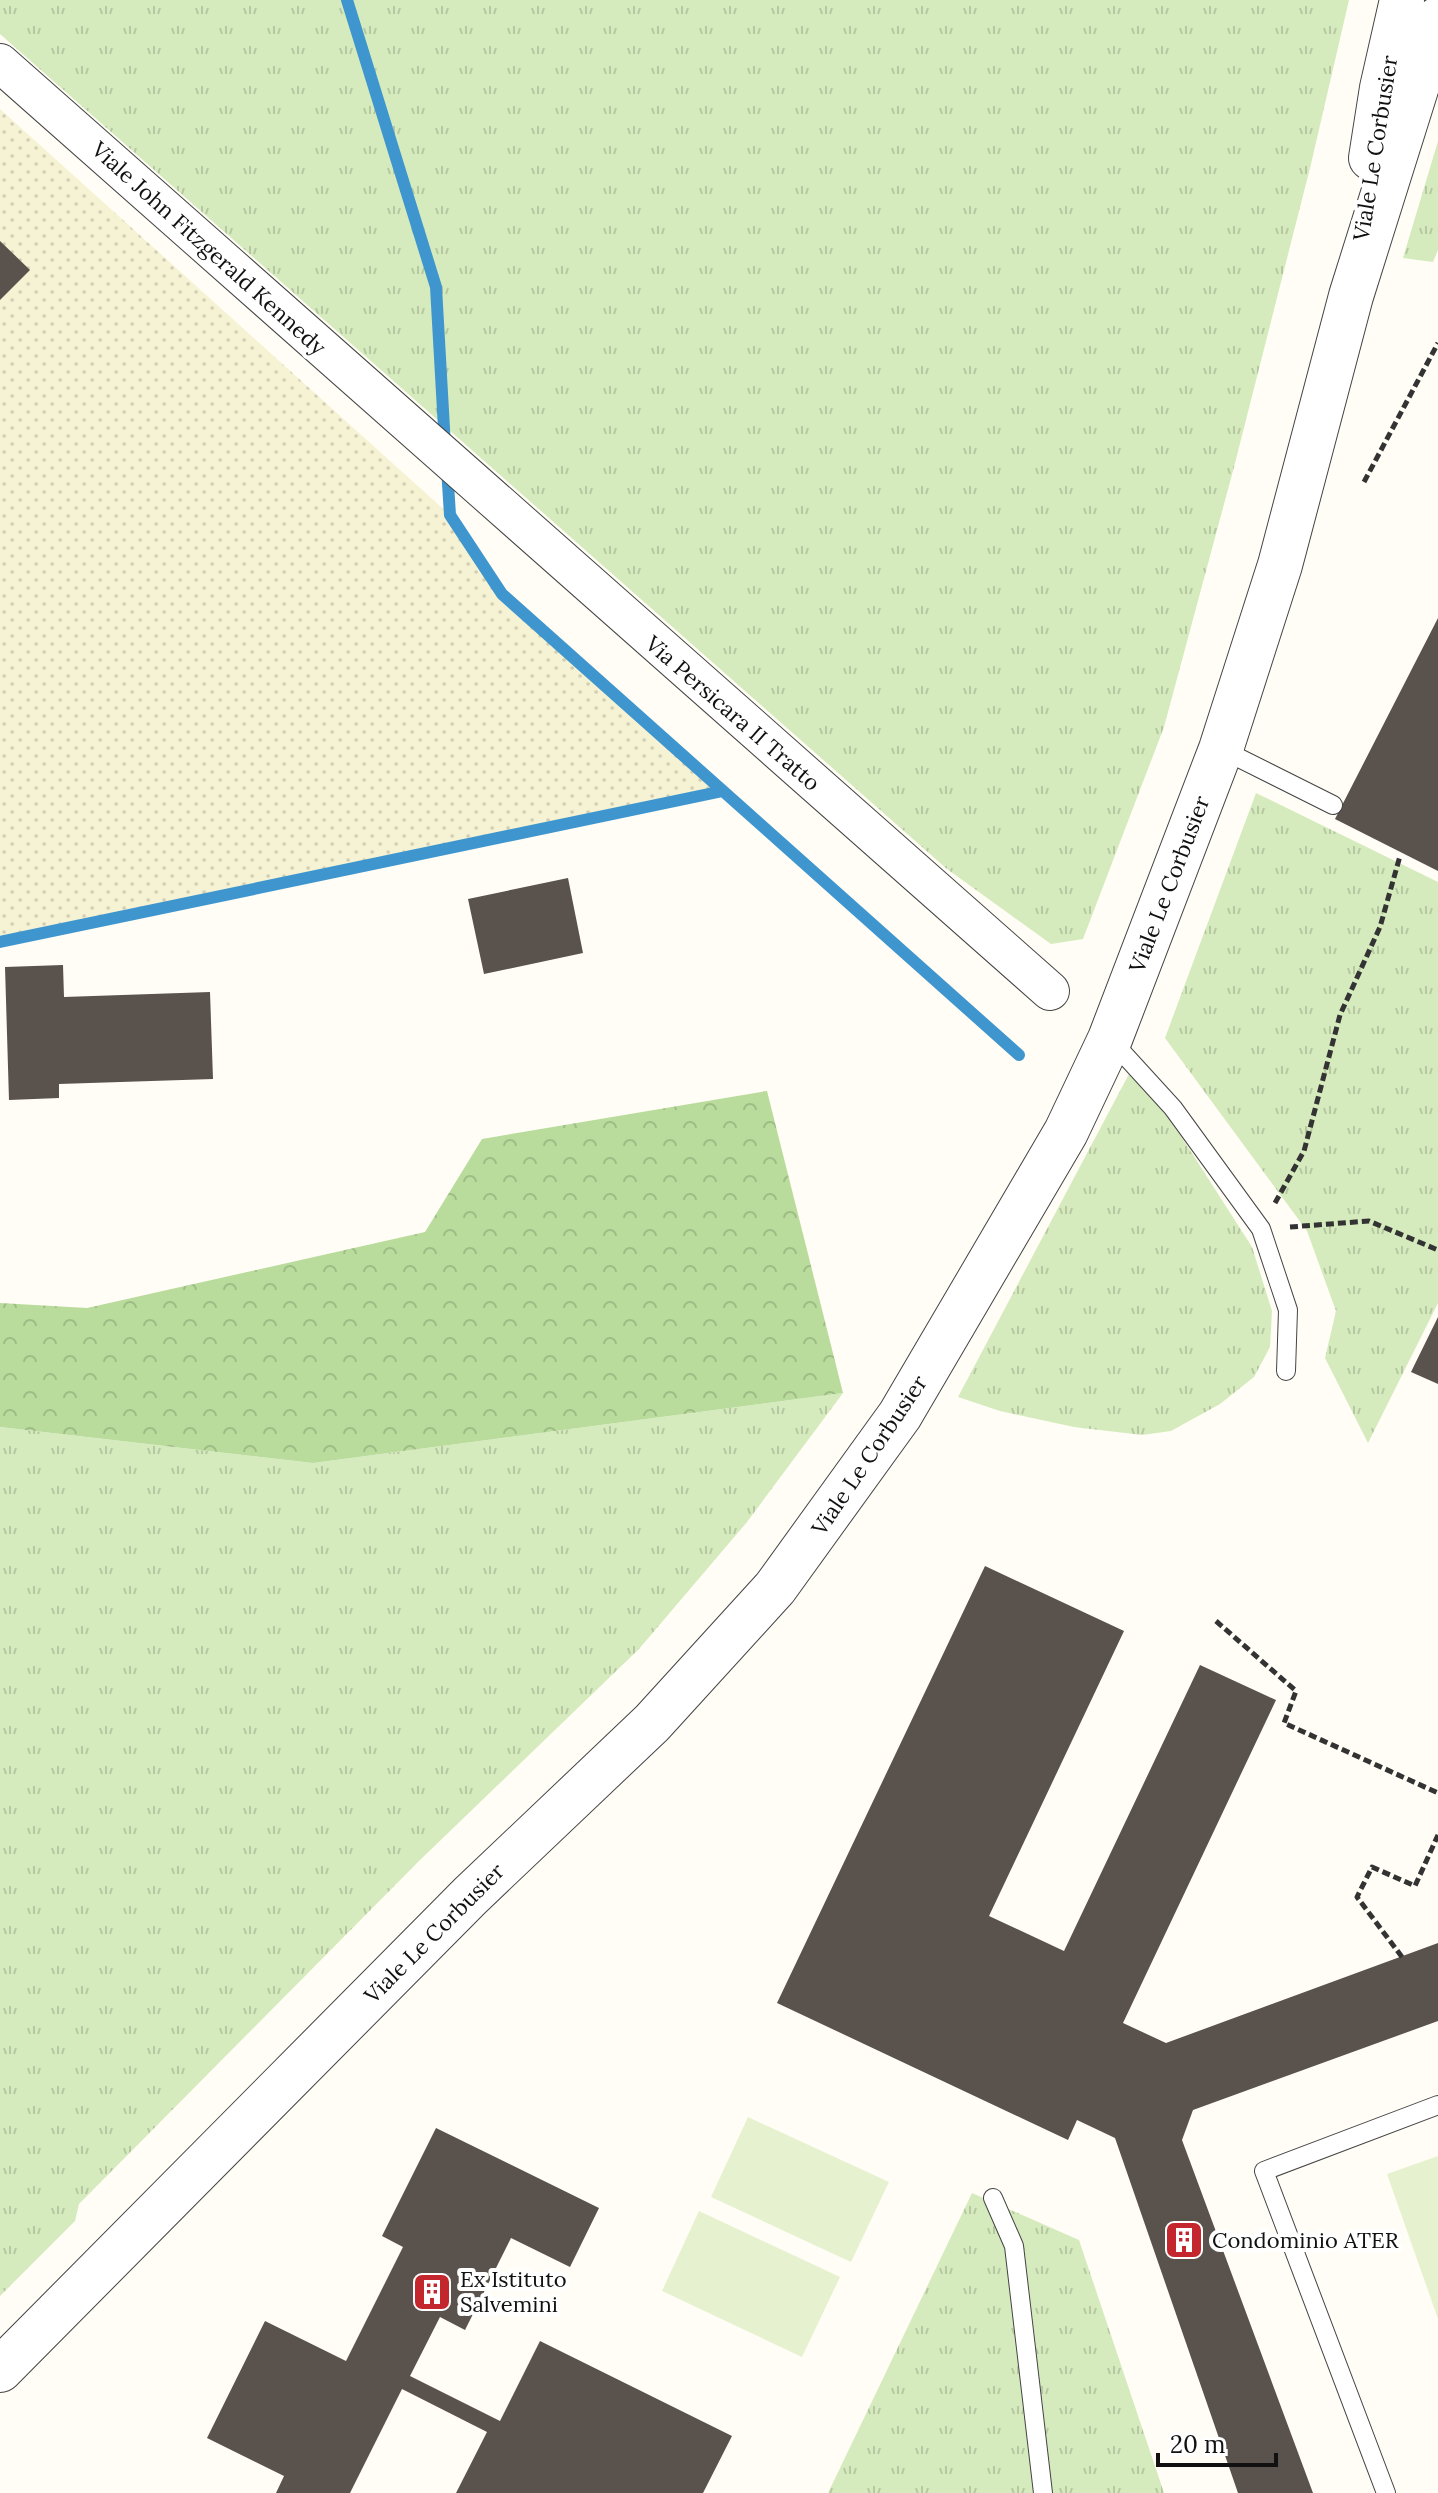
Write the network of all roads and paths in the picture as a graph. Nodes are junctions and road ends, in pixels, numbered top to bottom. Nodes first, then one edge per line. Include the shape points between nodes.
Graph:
1 (1402, 0) edge
2 (1438, 19) edge
3 (0, 63) edge
4 (1351, 296) junction
5 (1438, 343) edge
6 (418, 433) joint
7 (1364, 482) dead end
8 (1221, 749) junction
9 (1333, 805) dead end
10 (1400, 856) dead end
11 (1050, 991) dead end
12 (1110, 1039) junction
13 (1261, 1229) junction
14 (1438, 1250) edge
15 (1286, 1371) dead end
16 (1216, 1621) dead end
17 (1438, 1793) edge
18 (1438, 1835) edge
19 (1402, 1957) dead end
20 (1438, 2105) edge
21 (993, 2198) dead end
22 (0, 2370) edge
23 (1043, 2493) edge
24 (1386, 2493) edge

1 - 4 street, Viale Le Corbusier via 1382,88
2 - 4 street, Viale Le Corbusier
3 - 6 street, Viale John Fitzgerald Kennedy
4 - 8 street, Viale Le Corbusier via 1280,565
5 - 7 path
6 - 11 street, Via Persicara II Tratto
8 - 9 lane
8 - 12 street, Viale Le Corbusier
10 - 13 path via 1380,927 1340,1015 1304,1151
12 - 13 lane via 1173,1108
12 - 22 street, Viale Le Corbusier via 1066,1132 900,1415 775,1588 652,1723 470,1896
13 - 14 path via 1369,1221
13 - 15 lane via 1288,1310
16 - 17 path via 1296,1691 1284,1723
18 - 19 path via 1415,1886 1372,1867 1357,1897
20 - 24 lane via 1264,2171
21 - 23 lane via 1014,2246

